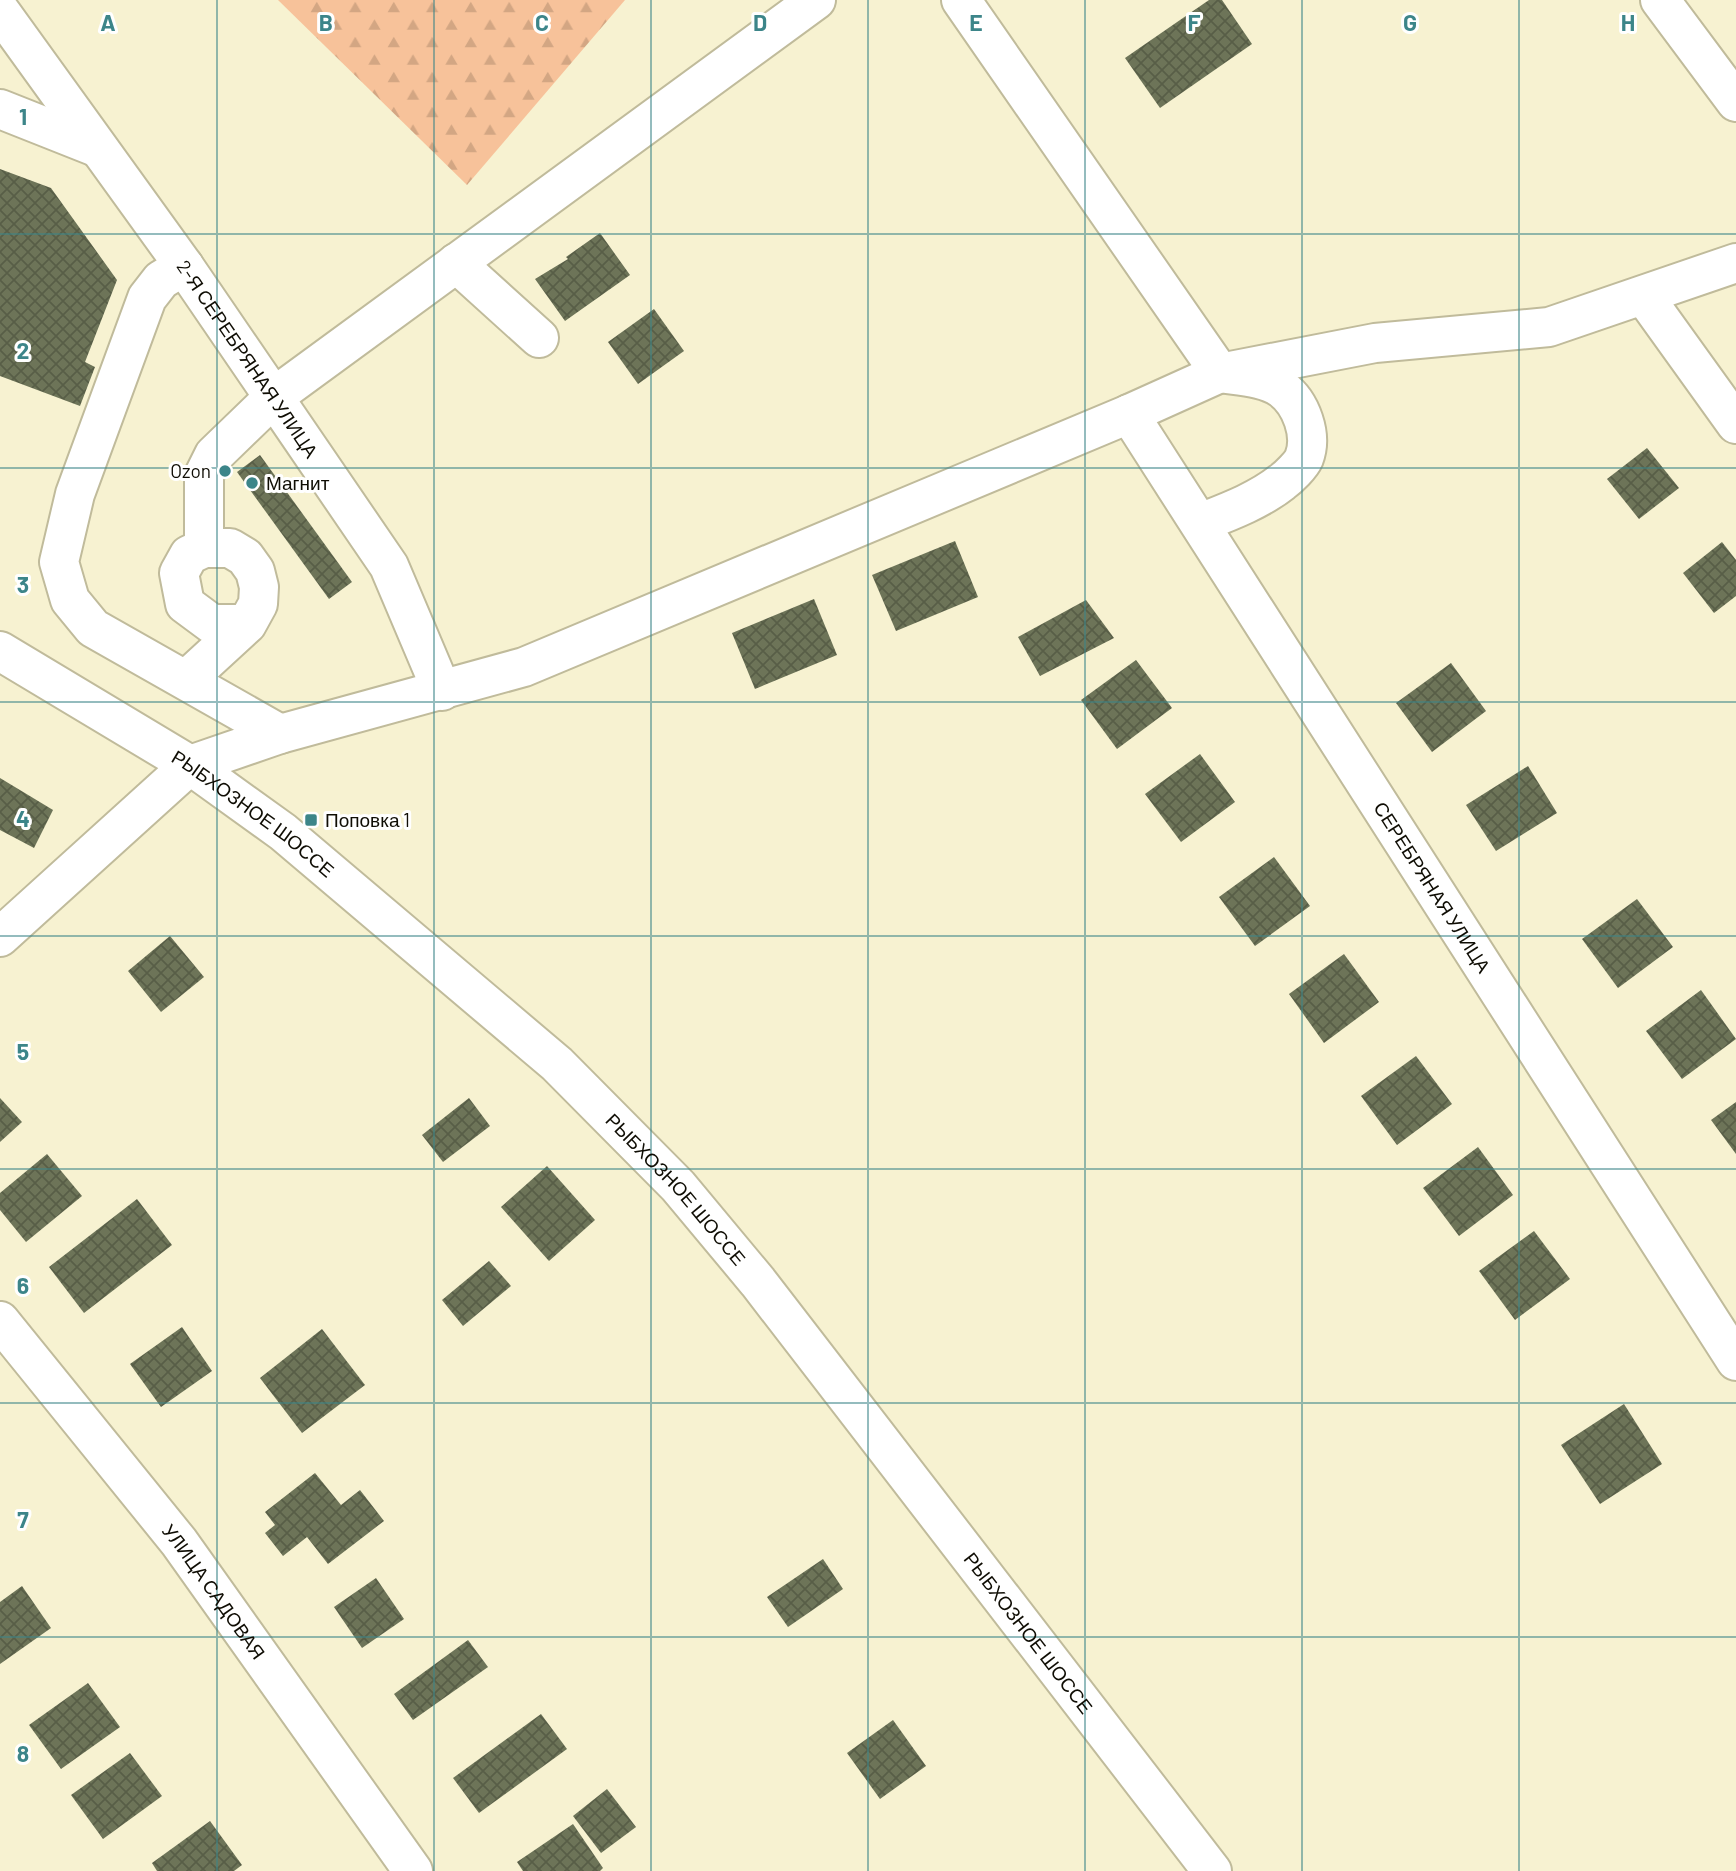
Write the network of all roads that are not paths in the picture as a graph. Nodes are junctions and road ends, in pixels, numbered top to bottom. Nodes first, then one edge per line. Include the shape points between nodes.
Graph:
1 (816, 0) edge
2 (961, 0) edge
3 (1660, 0) edge
4 (0, 11) edge
5 (1736, 102) edge
6 (0, 109) edge
7 (96, 146) junction
8 (456, 263) junction
9 (1736, 263) edge
10 (184, 266) junction
11 (1644, 296) junction
12 (539, 338) dead end
13 (1220, 373) junction
14 (275, 396) junction
15 (1129, 414) junction
16 (1736, 424) edge
17 (1200, 523) junction
18 (204, 548) junction
19 (247, 624) junction
20 (0, 650) edge
21 (186, 680) junction
22 (442, 691) junction
23 (280, 734) junction
24 (190, 765) junction
25 (0, 937) edge
26 (0, 1321) edge
27 (1736, 1361) edge
28 (413, 1871) edge
29 (1212, 1871) edge

1 - 8 street
2 - 13 street
3 - 5 street
4 - 7 street, 2-Я СЕРЕБРЯНАЯ УЛИЦА
6 - 7 street
7 - 10 street, 2-Я СЕРЕБРЯНАЯ УЛИЦА
8 - 12 street
8 - 14 street
9 - 11 street
10 - 14 street, 2-Я СЕРЕБРЯНАЯ УЛИЦА
10 - 21 street via 161,280 147,298 75,494 59,562 70,600 93,628
11 - 13 street via 1549,327 1376,343
11 - 16 street
13 - 15 street
13 - 17 street via 1281,388 1296,403 1304,420 1304,458 1283,481 1244,505
14 - 18 street via 214,455 204,475
14 - 22 street, 2-Я СЕРЕБРЯНАЯ УЛИЦА via 389,566
15 - 17 street, СЕРЕБРЯНАЯ УЛИЦА
15 - 22 street via 524,667
17 - 27 street, СЕРЕБРЯНАЯ УЛИЦА
18 - 19 street via 230,548 245,557 255,571 258,604
18 - 19 street via 189,555 179,573 185,604 212,624
19 - 21 street
20 - 24 street, РЫБХОЗНОЕ ШОССЕ
21 - 23 street
22 - 23 street
23 - 24 street
24 - 25 street
24 - 29 street, РЫБХОЗНОЕ ШОССЕ via 283,832 557,1064 678,1186 758,1282
26 - 28 street, УЛИЦА САДОВАЯ via 179,1542

